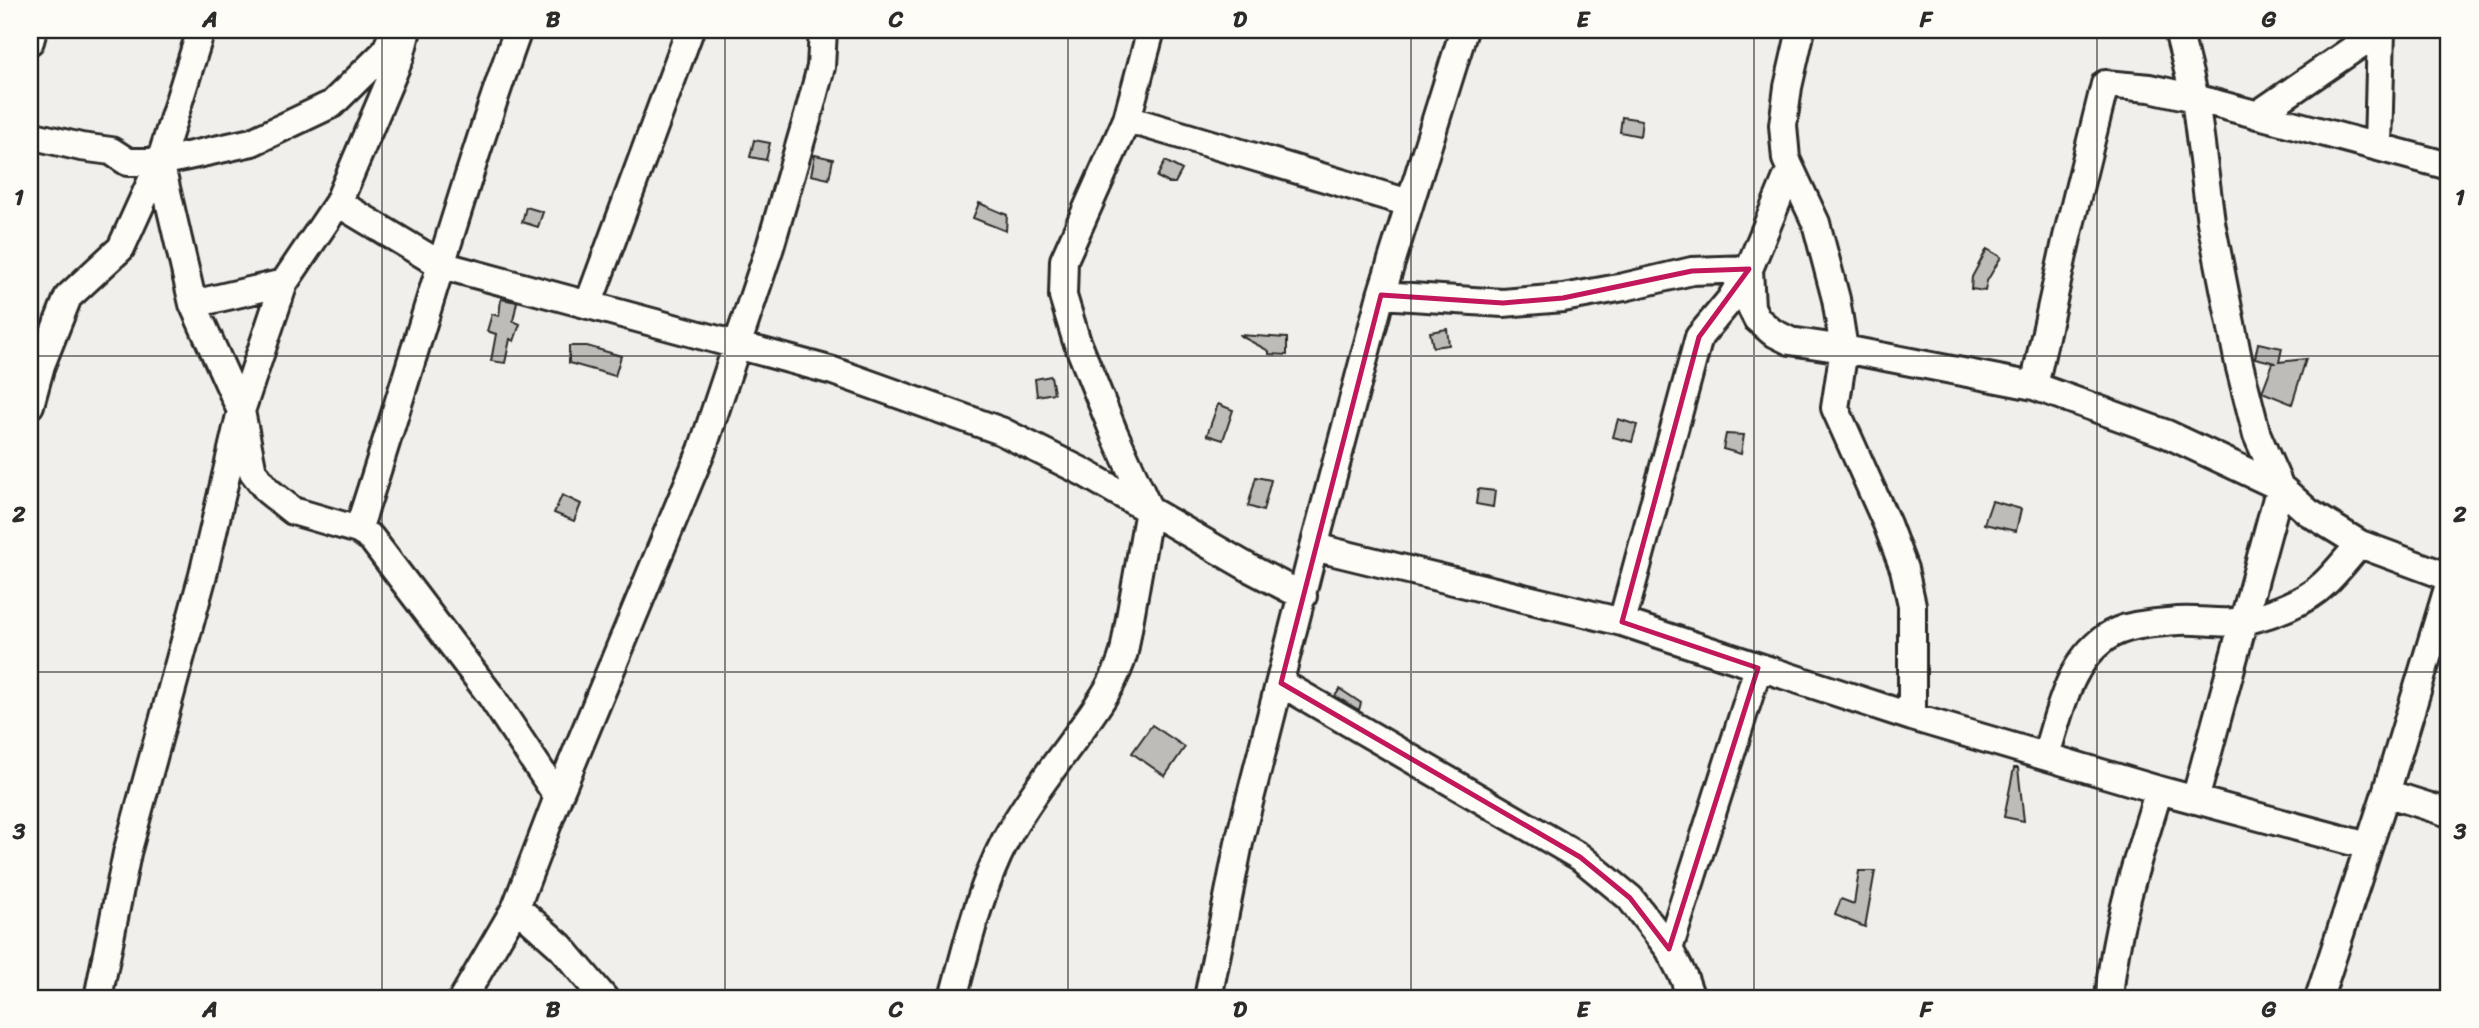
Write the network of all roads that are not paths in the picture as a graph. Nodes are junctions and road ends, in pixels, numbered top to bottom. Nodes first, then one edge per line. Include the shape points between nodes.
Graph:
1 (33, 30) edge
2 (201, 30) edge
3 (395, 30) edge
4 (407, 30) edge
5 (518, 30) edge
6 (690, 30) edge
7 (823, 30) edge
8 (1151, 30) edge
9 (1464, 30) edge
10 (1801, 30) edge
11 (2178, 30) edge
12 (2381, 30) edge
13 (30, 41) edge
14 (2195, 98) junction
15 (2257, 114) junction
16 (1127, 119) junction
17 (30, 135) edge
18 (2378, 147) junction
19 (160, 162) junction
20 (2449, 166) edge
21 (1790, 170) junction
22 (1409, 202) junction
23 (338, 203) junction
24 (441, 265) junction
25 (1749, 269) junction
26 (284, 283) junction
27 (1381, 295) junction
28 (193, 304) junction
29 (588, 305) junction
30 (738, 346) junction
31 (1844, 349) junction
32 (2034, 386) junction
33 (30, 405) edge
34 (241, 411) junction
35 (2280, 487) junction
36 (1149, 510) junction
37 (358, 530) junction
38 (2360, 544) junction
39 (1314, 547) junction
40 (2449, 577) edge
41 (2449, 585) edge
42 (1303, 596) junction
43 (2245, 621) junction
44 (1622, 622) junction
45 (1758, 668) junction
46 (1281, 682) junction
47 (1912, 717) junction
48 (2046, 755) junction
49 (2159, 790) junction
50 (2386, 793) junction
51 (558, 797) junction
52 (2195, 800) junction
53 (2449, 813) edge
54 (2368, 846) junction
55 (516, 907) junction
56 (1669, 949) junction
57 (98, 998) edge
58 (463, 998) edge
59 (604, 998) edge
60 (953, 998) edge
61 (1208, 998) edge
62 (1691, 998) edge
63 (2109, 998) edge
64 (2319, 998) edge

1 - 13 street
2 - 19 street
3 - 19 street via 385,52 332,104 252,142
4 - 23 street via 400,57
5 - 24 street
6 - 29 street
7 - 30 street via 821,66 808,116
8 - 16 street
9 - 22 street
10 - 21 street via 1783,125
11 - 14 street
12 - 15 street
12 - 18 street
14 - 15 street
14 - 32 street via 2105,84
14 - 35 street via 2211,222 2239,364 2257,435
15 - 18 street
16 - 22 street
16 - 36 street via 1064,260 1063,296 1076,339
17 - 19 street via 111,151 128,162
18 - 20 street
19 - 28 street
19 - 33 street via 121,248 68,297
21 - 25 street
21 - 31 street via 1816,223
22 - 27 street
23 - 24 street
23 - 26 street
24 - 29 street
24 - 37 street
25 - 27 street via 1692,271 1563,298 1503,303
25 - 31 street via 1751,307 1772,332 1790,341
25 - 44 street via 1699,337
26 - 28 street
26 - 34 street
27 - 39 street
28 - 34 street
29 - 30 street
30 - 36 street via 834,371 1001,431
30 - 51 street via 702,450
31 - 32 street
31 - 47 street via 1835,408 1887,524 1912,605
32 - 35 street via 2167,434
34 - 37 street via 253,472 268,491 293,510
34 - 57 street via 203,575 127,853
35 - 38 street via 2308,512
35 - 43 street
36 - 42 street
36 - 60 street via 1118,673 1005,841 985,887
37 - 51 street via 382,551 491,696
38 - 40 street
38 - 43 street via 2323,586
39 - 42 street
39 - 44 street
41 - 50 street
42 - 46 street
43 - 48 street via 2133,626 2107,636 2088,654 2068,685
43 - 52 street
44 - 45 street
45 - 47 street
45 - 56 street
46 - 56 street via 1580,857 1630,898
46 - 61 street via 1240,838
47 - 48 street
48 - 49 street
49 - 52 street
49 - 63 street via 2116,942
50 - 53 street
50 - 54 street
51 - 55 street
52 - 54 street
54 - 64 street
55 - 58 street
55 - 59 street via 560,946
56 - 62 street

